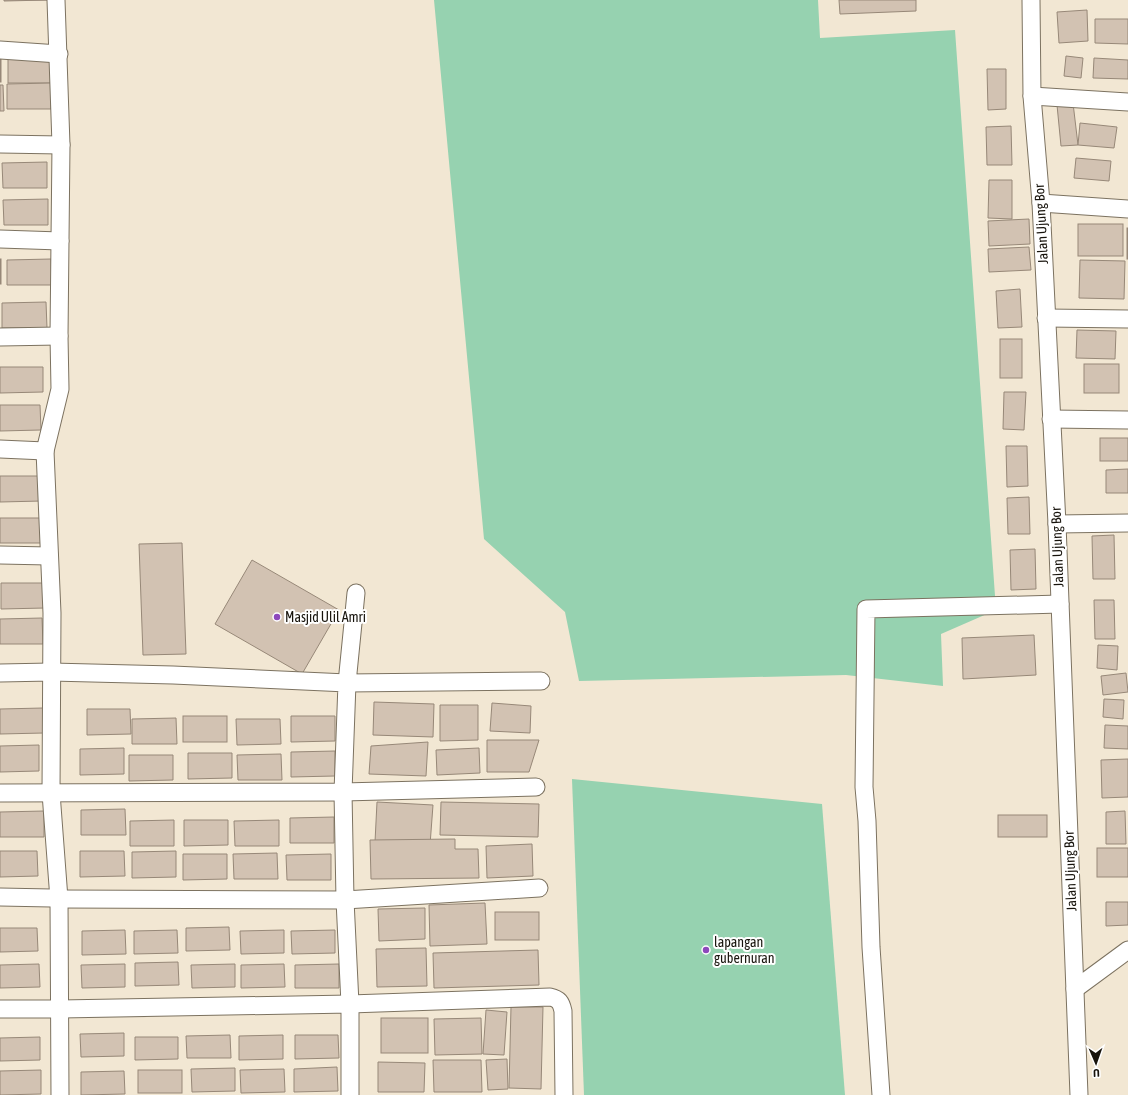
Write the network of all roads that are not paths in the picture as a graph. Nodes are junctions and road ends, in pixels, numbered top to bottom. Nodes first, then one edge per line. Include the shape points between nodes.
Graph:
1 (56, 0) edge
2 (1031, 0) edge
3 (0, 50) edge
4 (59, 54) junction
5 (1032, 96) junction
6 (1128, 102) edge
7 (0, 144) edge
8 (61, 145) junction
9 (1041, 203) junction
10 (1128, 209) edge
11 (0, 239) edge
12 (60, 241) junction
13 (1046, 318) junction
14 (1128, 319) edge
15 (59, 336) junction
16 (0, 337) edge
17 (1051, 419) junction
18 (1128, 420) edge
19 (0, 449) edge
20 (45, 451) junction
21 (1128, 523) edge
22 (1057, 524) junction
23 (0, 555) edge
24 (49, 556) junction
25 (356, 593) dead end
26 (1060, 604) junction
27 (51, 672) junction
28 (0, 673) edge
29 (541, 681) dead end
30 (347, 683) junction
31 (536, 787) dead end
32 (343, 792) junction
33 (0, 793) edge
34 (51, 793) junction
35 (539, 888) dead end
36 (0, 897) edge
37 (55, 898) junction
38 (345, 900) junction
39 (1128, 950) edge
40 (1075, 989) junction
41 (350, 1004) junction
42 (0, 1009) edge
43 (60, 1009) junction
44 (60, 1095) edge
45 (350, 1095) edge
46 (564, 1095) edge
47 (881, 1095) edge
48 (1079, 1095) edge

1 - 4 street
2 - 5 street, Jalan Ujung Bor
3 - 4 street
4 - 8 street
5 - 6 street
5 - 9 street, Jalan Ujung Bor
7 - 8 street
8 - 12 street
9 - 10 street
9 - 13 street, Jalan Ujung Bor
11 - 12 street
12 - 15 street
13 - 14 street
13 - 17 street, Jalan Ujung Bor
15 - 16 street
15 - 20 street via 60,389
17 - 18 street
17 - 22 street, Jalan Ujung Bor
19 - 20 street
20 - 24 street
21 - 22 street
22 - 26 street, Jalan Ujung Bor
23 - 24 street
24 - 27 street via 52,613
25 - 30 street
26 - 40 street, Jalan Ujung Bor
26 - 47 street via 866,609 864,787
27 - 28 street
27 - 30 street
27 - 34 street
29 - 30 street
30 - 32 street
31 - 32 street
32 - 34 street
32 - 38 street
33 - 34 street
34 - 37 street
35 - 38 street
36 - 37 street
37 - 38 street
37 - 43 street
38 - 41 street
39 - 40 street
40 - 48 street, Jalan Ujung Bor
41 - 43 street
41 - 45 street
41 - 46 street via 550,997 557,999 563,1011
42 - 43 street
43 - 44 street

